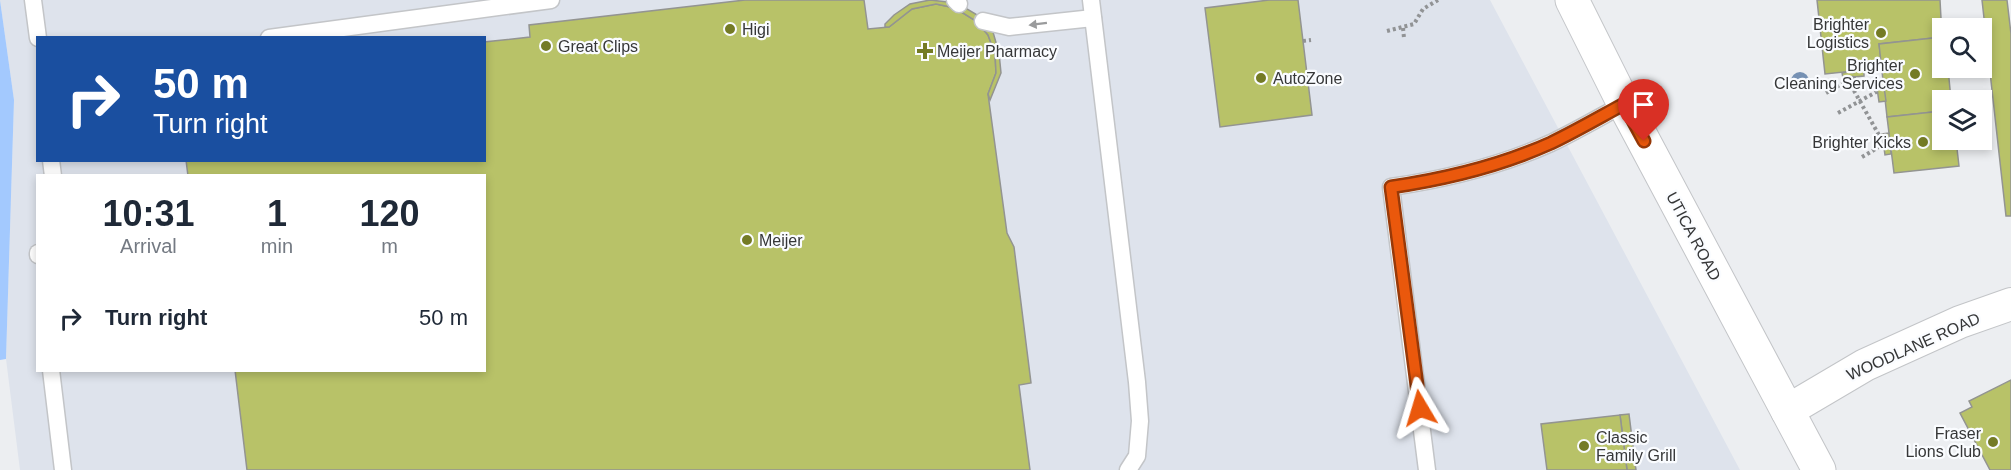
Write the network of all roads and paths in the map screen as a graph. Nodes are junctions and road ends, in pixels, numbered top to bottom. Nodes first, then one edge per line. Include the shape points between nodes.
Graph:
1 (33, 0) edge
2 (551, 0) edge
3 (1091, 0) edge
4 (1438, 0) edge
5 (1572, 0) edge
6 (1093, 18) junction
7 (983, 21) dead end
8 (1403, 28) junction
9 (1387, 31) dead end
10 (38, 36) edge
11 (284, 36) edge
12 (1404, 38) dead end
13 (1311, 40) dead end
14 (1303, 41) dead end
15 (1853, 71) dead end
16 (1848, 80) junction
17 (1878, 91) dead end
18 (1826, 93) dead end
19 (1860, 101) junction
20 (1624, 104) junction
21 (1838, 113) dead end
22 (1862, 157) dead end
23 (2011, 304) edge
24 (51, 372) edge
25 (1787, 411) junction
26 (63, 470) edge
27 (1128, 470) edge
28 (1427, 470) edge
29 (1819, 470) edge

1 - 10 lane
2 - 11 lane
3 - 6 lane
4 - 8 path via 1423,9 1414,24
5 - 20 main road, UTICA ROAD
6 -> 7 lane via 1009,27
6 - 27 lane via 1137,382 1137,456
8 - 9 path
8 - 12 path
13 - 14 path
15 - 16 path via 1854,77
16 - 18 path
16 - 19 path
17 - 19 path
19 - 21 path
19 - 22 path via 1884,144
20 - 25 main road, UTICA ROAD
20 - 28 lane via 1550,143 1484,169 1391,187
23 - 25 street, WOODLANE ROAD via 1960,322 1865,365
24 - 26 lane
25 - 29 main road, UTICA ROAD

